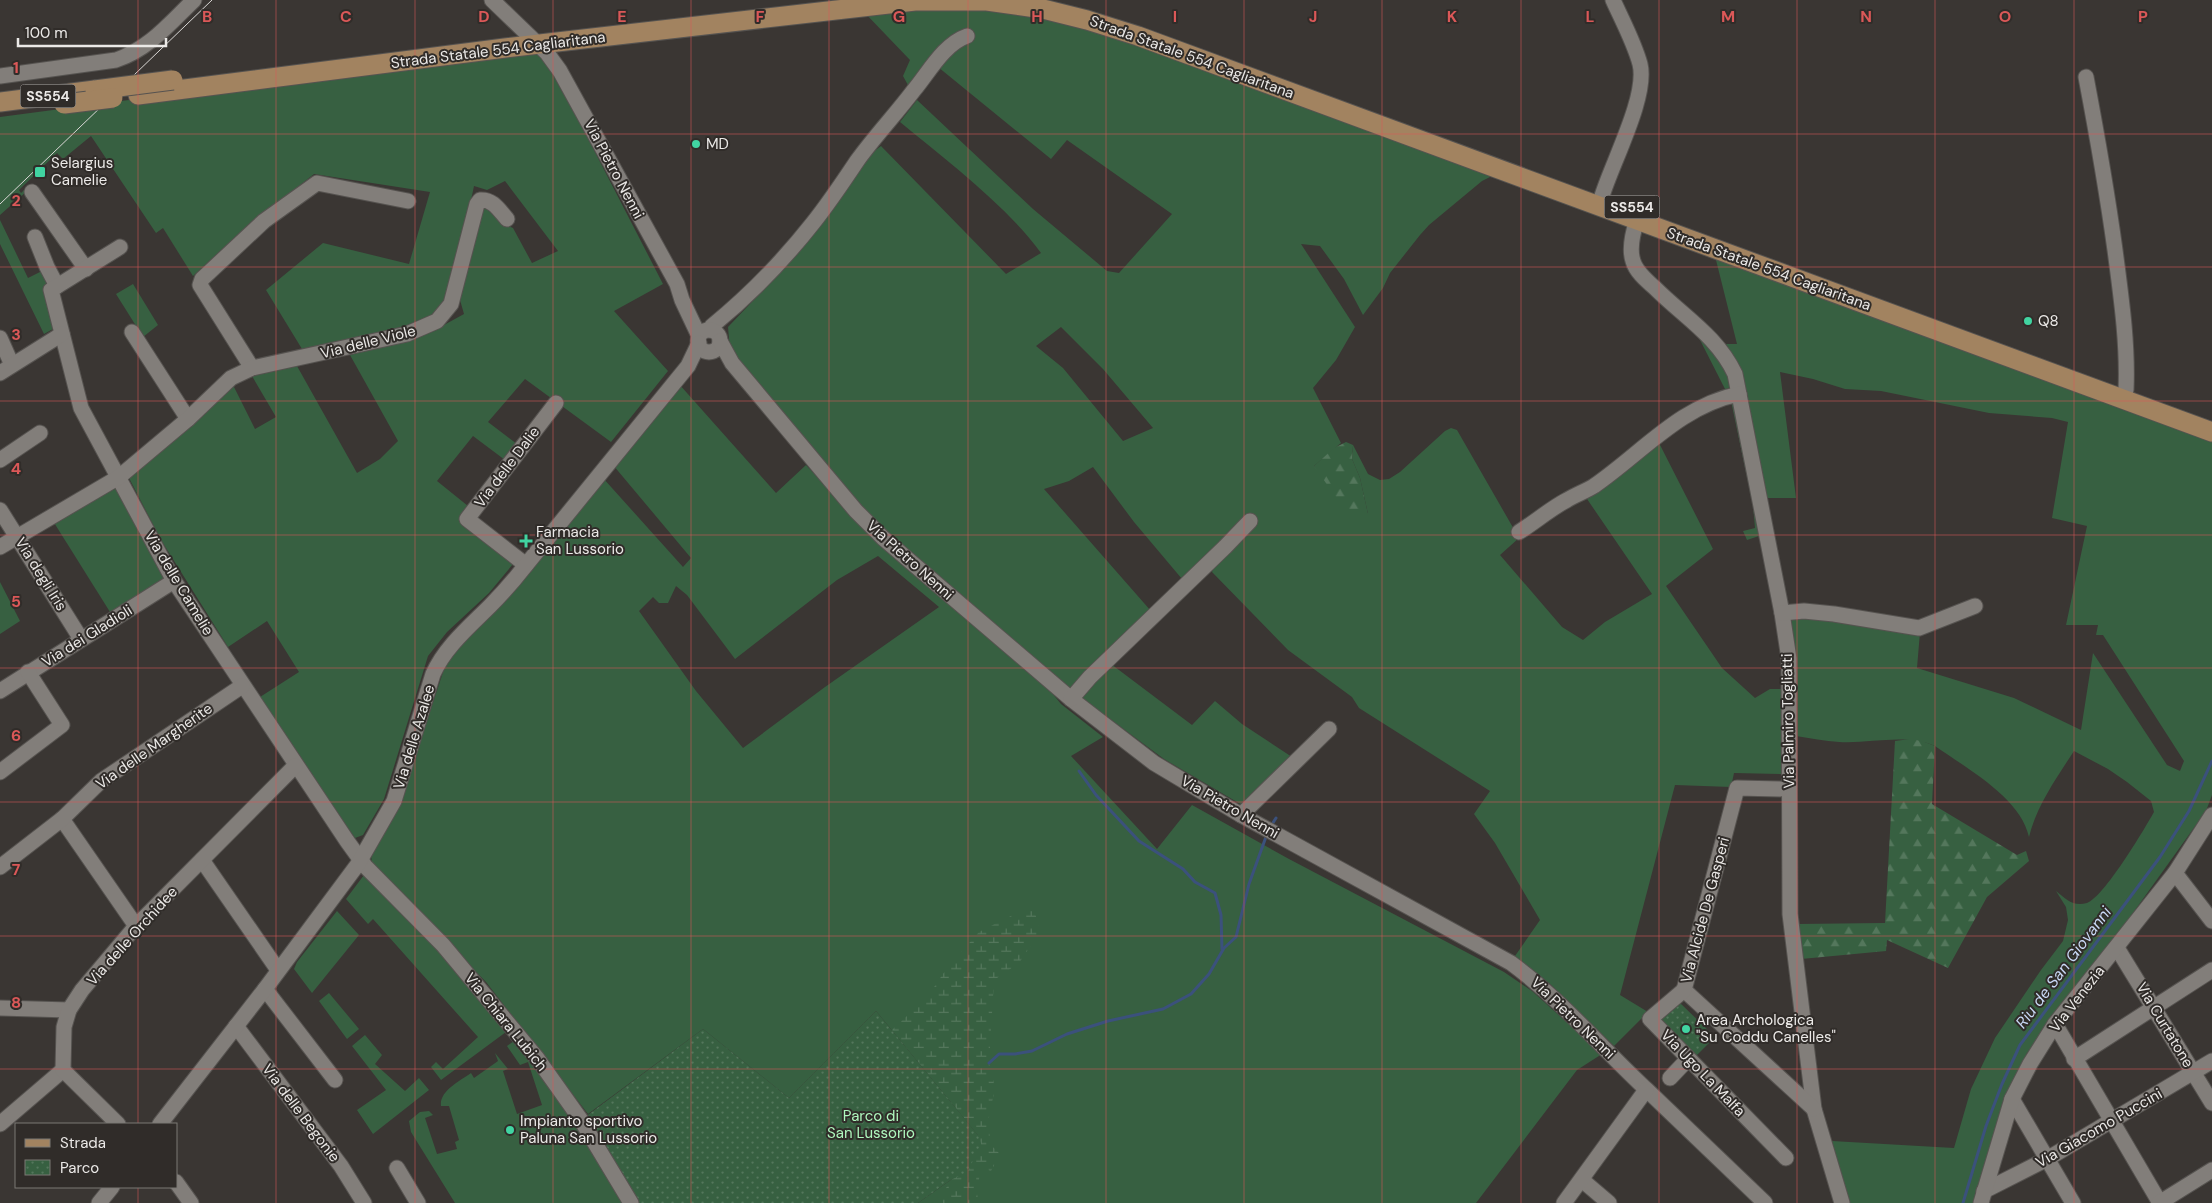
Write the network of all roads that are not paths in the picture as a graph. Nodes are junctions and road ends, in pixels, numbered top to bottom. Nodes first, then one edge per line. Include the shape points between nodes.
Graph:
1 (194, 0) edge
2 (492, 0) edge
3 (814, 0) edge
4 (1050, 0) edge
5 (1613, 0) edge
6 (967, 36) dead end
7 (532, 40) junction
8 (0, 76) edge
9 (2086, 77) dead end
10 (0, 102) edge
11 (0, 112) edge
12 (32, 192) dead end
13 (1602, 196) junction
14 (408, 201) dead end
15 (507, 220) dead end
16 (1638, 220) junction
17 (35, 237) dead end
18 (120, 247) dead end
19 (86, 269) junction
20 (57, 286) junction
21 (132, 332) dead end
22 (62, 334) junction
23 (0, 338) edge
24 (709, 340) junction
25 (252, 368) junction
26 (6, 369) edge
27 (1739, 394) junction
28 (2129, 401) junction
29 (556, 403) dead end
30 (188, 419) junction
31 (2212, 421) edge
32 (2212, 432) edge
33 (40, 433) dead end
34 (0, 460) edge
35 (119, 477) junction
36 (0, 510) edge
37 (1250, 520) dead end
38 (1519, 532) dead end
39 (17, 536) junction
40 (0, 547) edge
41 (526, 566) junction
42 (174, 581) junction
43 (1975, 606) dead end
44 (1782, 612) junction
45 (81, 639) junction
46 (28, 672) junction
47 (242, 686) junction
48 (0, 691) edge
49 (1071, 699) junction
50 (1330, 729) dead end
51 (295, 766) junction
52 (0, 772) edge
53 (1780, 789) dead end
54 (1241, 815) junction
55 (2212, 815) edge
56 (62, 819) junction
57 (360, 859) junction
58 (202, 860) junction
59 (0, 867) edge
60 (2175, 873) junction
61 (2212, 921) edge
62 (136, 926) junction
63 (2118, 948) junction
64 (278, 970) junction
65 (2212, 970) edge
66 (265, 989) junction
67 (1684, 990) junction
68 (2153, 1007) junction
69 (0, 1008) edge
70 (69, 1010) junction
71 (2055, 1024) junction
72 (236, 1026) junction
73 (1688, 1058) junction
74 (2074, 1058) junction
75 (2212, 1061) edge
76 (63, 1070) junction
77 (2193, 1072) junction
78 (1670, 1078) dead end
79 (335, 1080) dead end
80 (1646, 1090) junction
81 (2012, 1099) junction
82 (2212, 1103) edge
83 (1814, 1109) junction
84 (1, 1120) edge
85 (2111, 1122) junction
86 (117, 1123) edge
87 (161, 1123) edge
88 (1786, 1158) dead end
89 (2047, 1160) junction
90 (398, 1168) dead end
91 (2212, 1170) edge
92 (1582, 1180) junction
93 (178, 1185) edge
94 (111, 1188) edge
95 (1982, 1197) edge
96 (99, 1203) edge
97 (192, 1203) edge
98 (364, 1203) edge
99 (418, 1203) edge
100 (631, 1203) edge
101 (1564, 1203) edge
102 (1609, 1203) edge
103 (1765, 1203) edge
104 (1842, 1203) edge
105 (2073, 1203) edge
106 (2159, 1203) edge

1 - 8 street via 146,46 127,56
2 - 7 street, Via Pietro Nenni
3 - 7 main road, Strada Statale 554 Cagliaritana / SS554
4 - 13 main road, Strada Statale 554 Cagliaritana / SS554 via 1085,7 1176,36
5 - 13 street via 1640,65 1640,79 1636,104
6 - 24 street, Via delle Azalee via 954,42 941,56 880,130 843,185 790,252 734,308
7 - 10 main road, Strada Statale 554 Cagliaritana / SS554, bridge
7 - 11 main road, Strada Statale 554 Cagliaritana / SS554, bridge
7 - 16 main road, Strada Statale 554 Cagliaritana / SS554 via 906,2 972,0 1044,9 1138,36
7 - 24 street, Via Pietro Nenni via 560,71 677,284 688,313
9 - 28 street via 2120,285
12 - 19 street
13 - 28 main road, Strada Statale 554 Cagliaritana / SS554
14 - 25 street via 317,183 264,221 202,279 200,286
15 - 25 street, Via delle Viole via 486,199 477,204 451,304 437,321 407,334
16 - 27 street, Via Palmiro Togliatti via 1633,232 1633,262 1658,292 1727,356
16 - 28 main road, Strada Statale 554 Cagliaritana / SS554
17 - 20 street
18 - 19 street
19 - 20 street
20 - 22 street, Via delle Camelie via 51,290
21 - 30 street
22 - 26 street
22 - 35 street, Via delle Camelie via 81,408
23 - 26 street
24 - 41 street, Via delle Azalee
24 - 49 street, Via Pietro Nenni via 856,511
25 - 30 street, Via delle Viole via 231,378
27 - 38 street via 1689,414 1593,487 1566,500
27 - 44 street, Via Palmiro Togliatti
28 - 31 main road, Strada Statale 554 Cagliaritana / SS554
28 - 32 main road, Strada Statale 554 Cagliaritana / SS554
29 - 41 street, Via delle Dalie via 468,519
30 - 35 street, Via delle Viole
33 - 34 street
35 - 39 street, Via delle Viole
35 - 42 street, Via delle Camelie
36 - 39 street, Via degli Iris
37 - 49 street via 1090,676
39 - 40 street, Via delle Viole
39 - 45 street, Via degli Iris
41 - 57 street, Via delle Azalee via 440,660 394,801
42 - 45 street, Via dei Gladioli
42 - 47 street, Via delle Camelie
43 - 44 street via 1919,628 1834,614
44 - 83 street, Via Palmiro Togliatti via 1790,674 1790,914
45 - 46 street, Via dei Gladioli
46 - 48 street, Via dei Gladioli
46 - 52 street via 62,725
47 - 51 street, Via delle Camelie
47 - 56 street, Via delle Margherite via 101,781
49 - 54 street, Via Pietro Nenni via 1154,763
50 - 54 street
51 - 57 street, Via delle Camelie
51 - 58 street, Via delle Orchidee
53 - 67 street, Via Alcide De Gasperi via 1737,788
54 - 80 street, Via Pietro Nenni via 1511,963 1580,1023
55 - 60 street, Via Venezia
56 - 59 street, Via delle Margherite
56 - 62 street
57 - 64 street, Via delle Azalee
57 - 100 street, Via Chiara Lubich via 443,945 540,1062 582,1120
58 - 62 street, Via delle Orchidee
58 - 64 street
60 - 61 street
60 - 63 street, Via Venezia
62 - 70 street, Via delle Orchidee
63 - 68 street, Via Curtatone
63 - 71 street, Via Venezia
64 - 66 street, Via delle Azalee
65 - 68 street
66 - 72 street, Via delle Azalee
66 - 79 street
67 - 73 street, Via Ugo La Malfa via 1650,1019
67 - 83 street, Via Alcide De Gasperi
68 - 74 street
68 - 77 street, Via Curtatone
69 - 70 street
70 - 76 street, Via delle Orchidee via 64,1027
71 - 74 street
71 - 81 street, Via Venezia
72 - 87 street, Via delle Azalee
72 - 98 street, Via delle Begonie via 341,1166
73 - 78 street
73 - 88 street, Via Ugo La Malfa
74 - 85 street
75 - 77 street, Via Giacomo Puccini
76 - 84 street
76 - 86 street
77 - 82 street, Via Curtatone
77 - 85 street, Via Giacomo Puccini
80 - 92 street
80 - 103 street, Via Pietro Nenni
81 - 89 street
81 - 95 street, Via Venezia
83 - 104 street, Via Palmiro Togliatti
85 - 89 street, Via Giacomo Puccini
85 - 106 street
89 - 95 street, Via Giacomo Puccini
89 - 105 street
90 - 99 street
91 - 106 street
92 - 101 street
92 - 102 street
93 - 97 street
94 - 96 street

